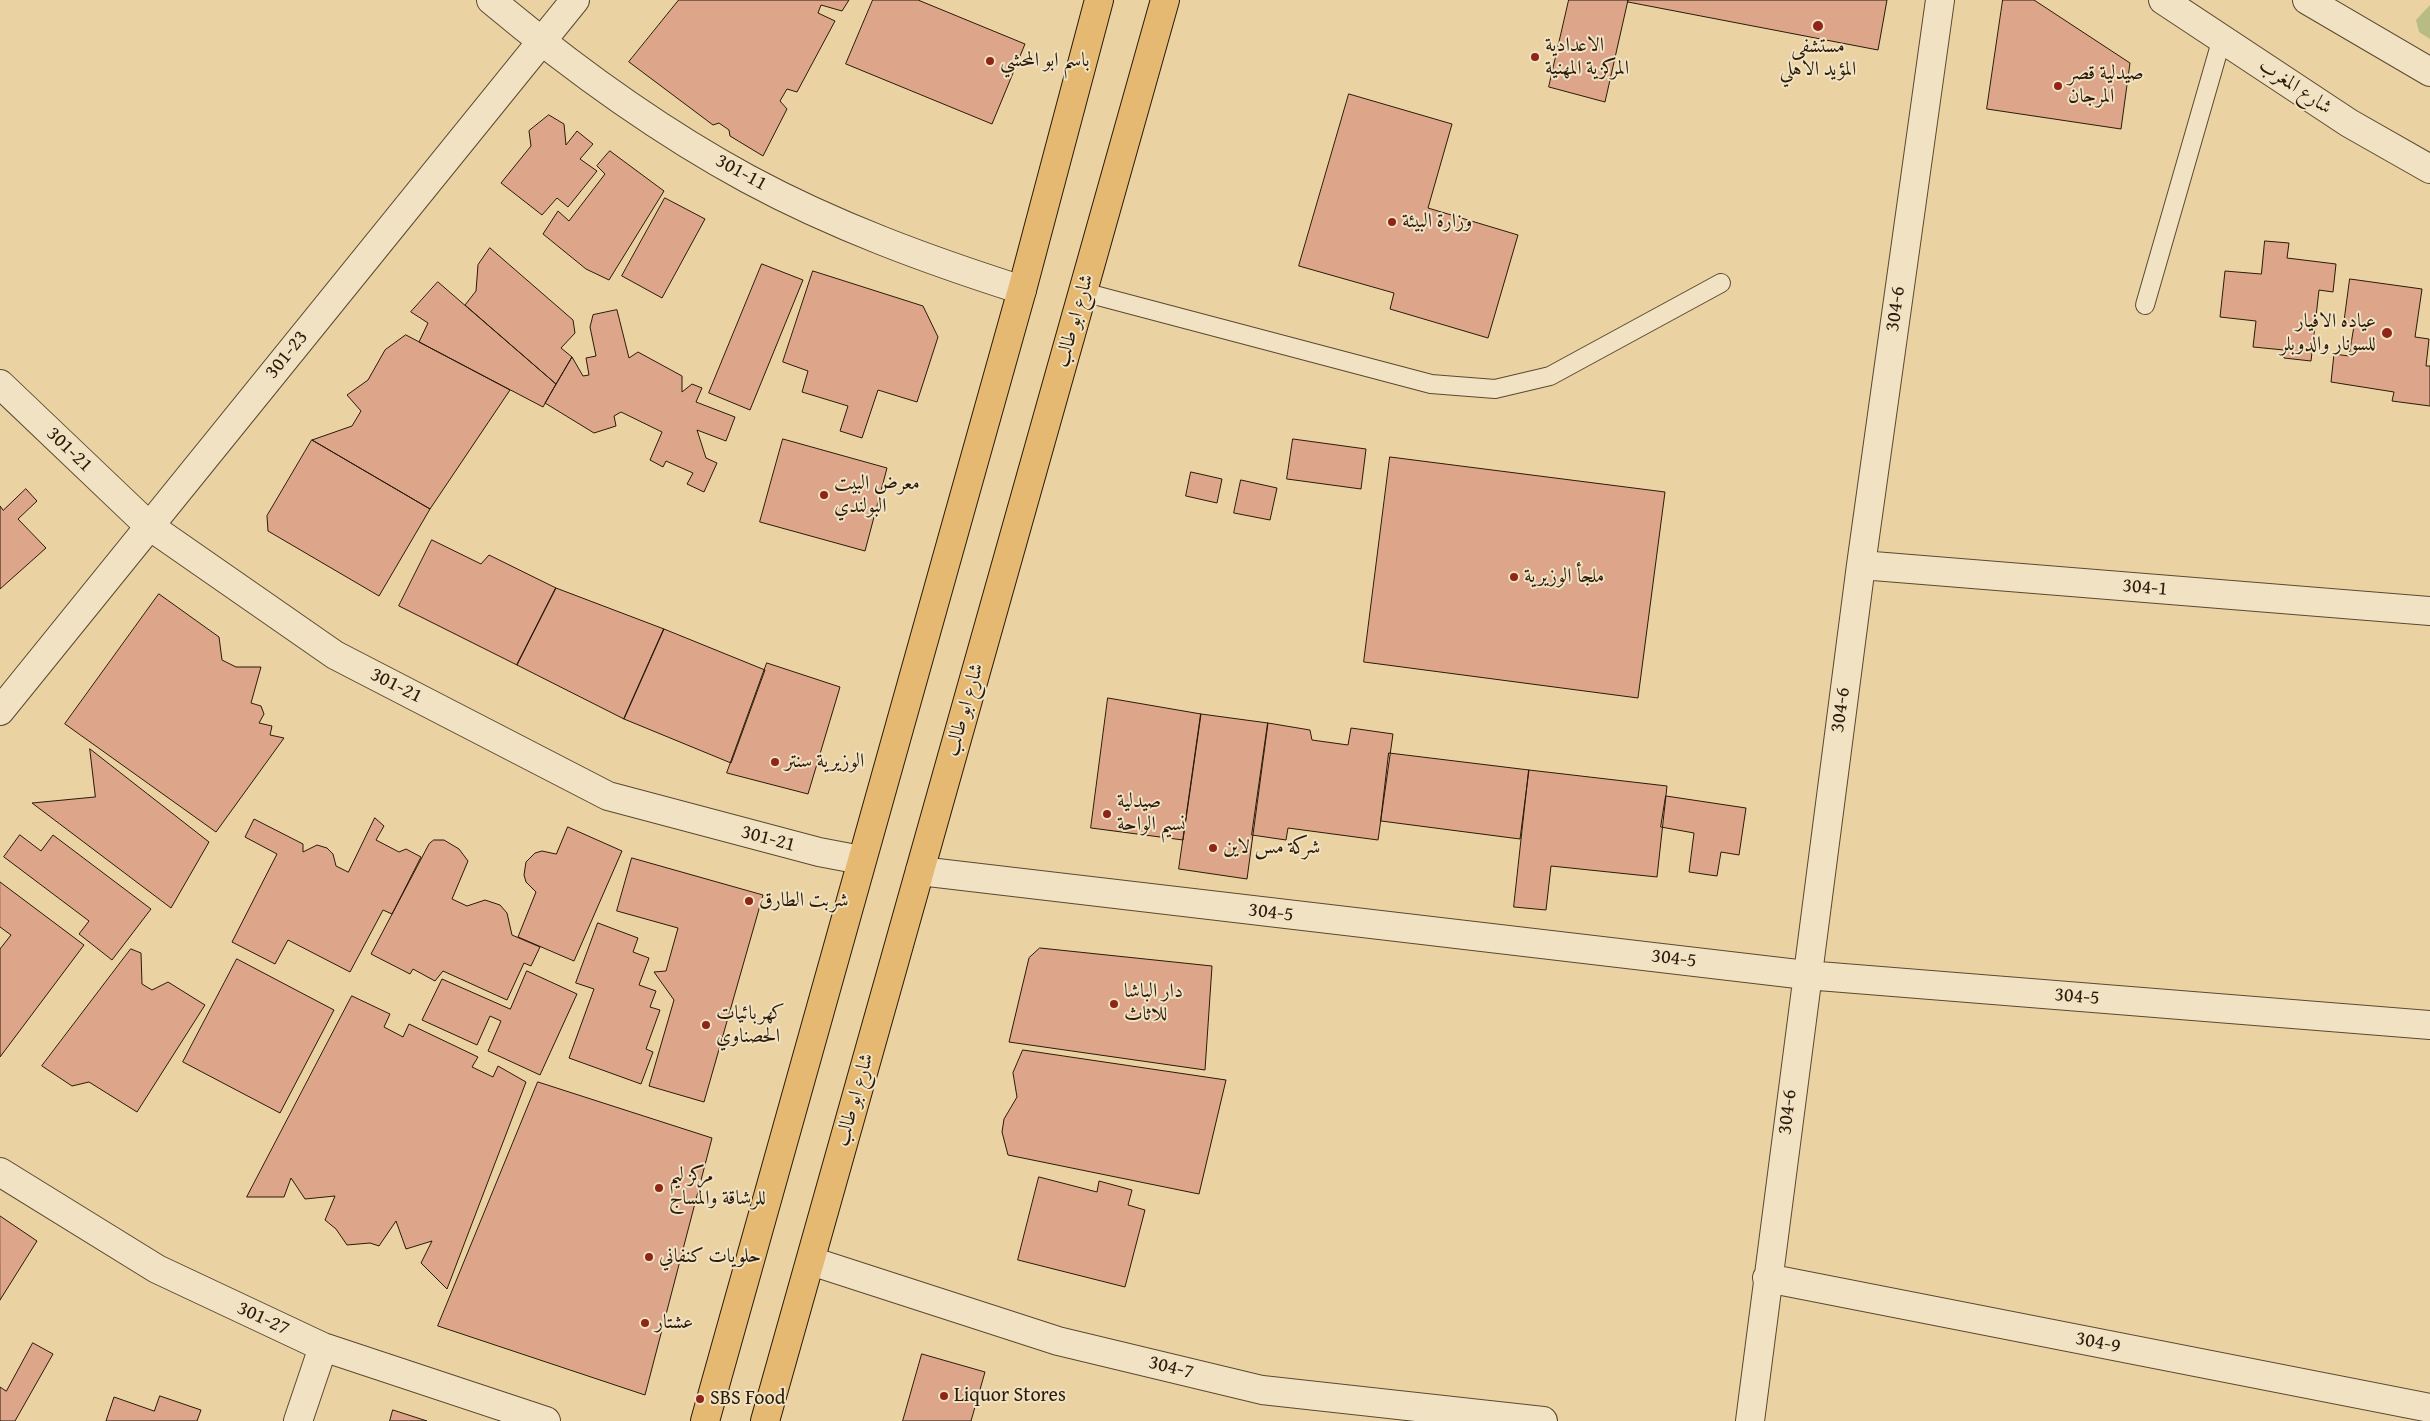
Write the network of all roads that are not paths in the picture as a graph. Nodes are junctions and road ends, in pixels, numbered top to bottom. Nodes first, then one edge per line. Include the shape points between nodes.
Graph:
1 (491, 0) edge
2 (575, 0) edge
3 (1099, 0) edge
4 (1165, 0) edge
5 (1940, 0) edge
6 (2163, 0) edge
7 (2307, 0) edge
8 (2222, 38) junction
9 (541, 42) junction
10 (2430, 72) edge
11 (2430, 169) edge
12 (1721, 283) dead end
13 (1022, 290) junction
14 (1083, 292) junction
15 (2146, 305) dead end
16 (0, 384) edge
17 (148, 525) junction
18 (1861, 565) junction
19 (2430, 612) edge
20 (0, 711) edge
21 (862, 860) junction
22 (920, 871) junction
23 (1806, 975) junction
24 (2430, 1025) edge
25 (0, 1172) edge
26 (811, 1261) junction
27 (1767, 1278) junction
28 (323, 1347) junction
29 (2430, 1408) edge
30 (298, 1421) edge
31 (546, 1421) edge
32 (705, 1421) edge
33 (765, 1421) edge
34 (1543, 1421) edge
35 (1750, 1421) edge

1 - 9 street, 301-11
2 - 9 street, 301-23
3 - 13 main road
4 - 14 main road, شارع ابو طالب
5 - 18 street, 304-6
6 - 8 street, شارع المغرب
7 - 10 street
8 - 11 street, شارع المغرب via 2349,123
8 - 15 lane
9 - 13 street, 301-11 via 661,127 749,179 823,216 900,248
9 - 17 street, 301-23
12 - 14 lane via 1550,376 1496,389 1431,384
13 - 21 main road
14 - 22 main road, شارع ابو طالب
16 - 17 street, 301-21
17 - 20 street, 301-23
17 - 21 street, 301-21 via 335,655 608,796 819,852
18 - 19 street, 304-1
18 - 23 street, 304-6
21 - 32 main road
22 - 23 street, 304-5
22 - 26 main road, شارع ابو طالب
23 - 24 street, 304-5
23 - 27 street, 304-6
25 - 28 street, 301-27 via 157,1269
26 - 33 main road, شارع ابو طالب
26 - 34 street, 304-7 via 1058,1341 1262,1390
27 - 29 street, 304-9
27 - 35 street, 304-6
28 - 30 street
28 - 31 street, 301-27

